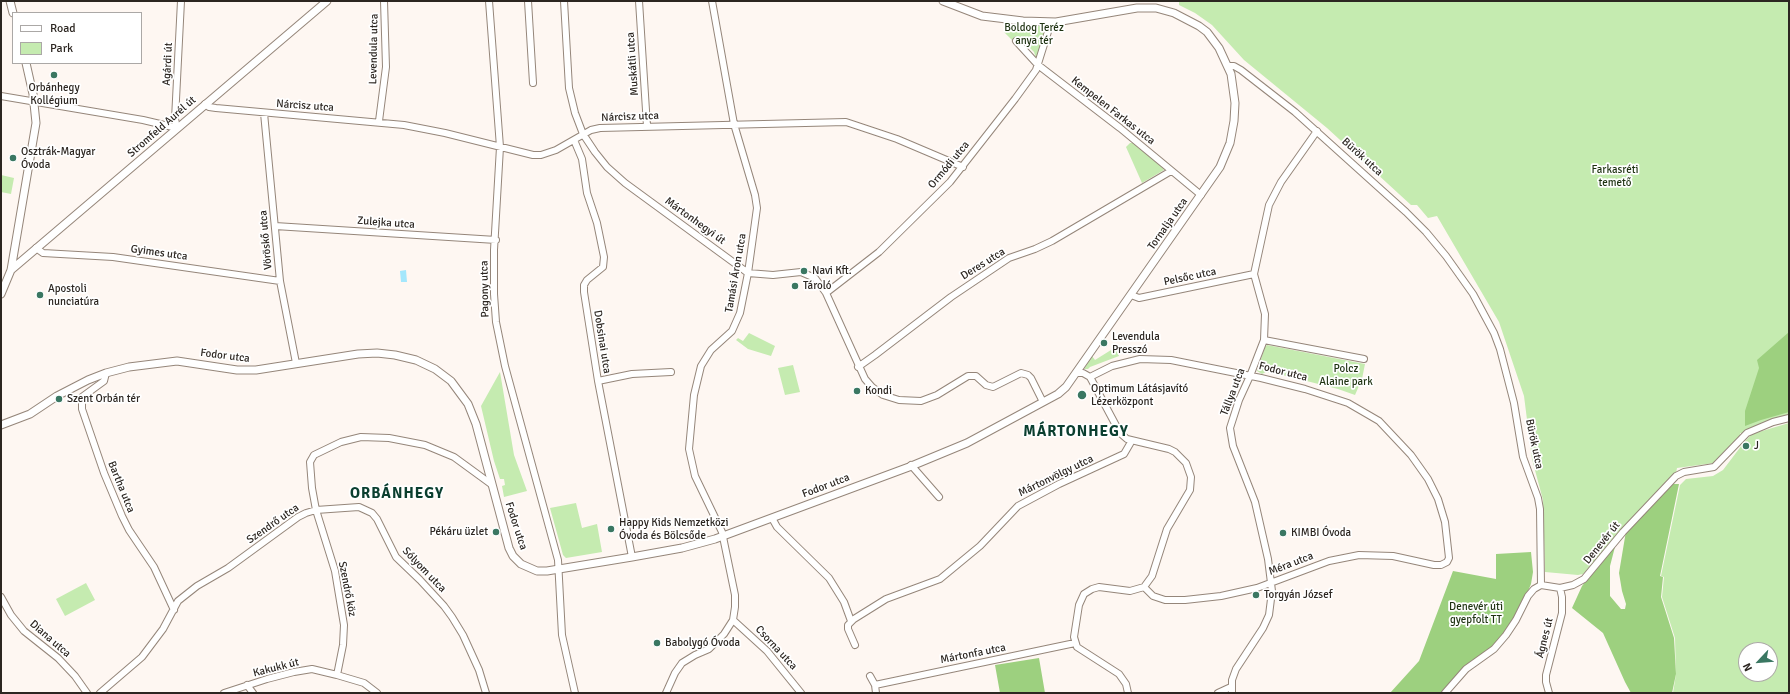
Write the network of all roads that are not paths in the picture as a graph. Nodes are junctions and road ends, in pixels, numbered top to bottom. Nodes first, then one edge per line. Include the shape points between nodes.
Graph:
1 (10, 1) edge
2 (181, 1) edge
3 (327, 1) edge
4 (384, 1) edge
5 (489, 1) edge
6 (528, 1) edge
7 (564, 1) edge
8 (639, 1) edge
9 (712, 1) edge
10 (943, 1) edge
11 (13, 12) edge
12 (1051, 22) junction
13 (1016, 41) dead end
14 (26, 64) edge
15 (1038, 65) junction
16 (1228, 66) junction
17 (533, 83) dead end
18 (1, 96) edge
19 (35, 102) junction
20 (205, 104) junction
21 (264, 113) junction
22 (379, 121) junction
23 (734, 124) junction
24 (647, 126) junction
25 (177, 128) junction
26 (1317, 131) junction
27 (584, 134) junction
28 (574, 140) junction
29 (500, 147) junction
30 (595, 152) junction
31 (582, 159) junction
32 (963, 167) junction
33 (1171, 171) junction
34 (1201, 195) junction
35 (275, 226) junction
36 (496, 240) junction
37 (36, 248) junction
38 (11, 270) junction
39 (748, 273) junction
40 (1254, 274) junction
41 (280, 280) junction
42 (826, 293) junction
43 (1, 294) edge
44 (1131, 295) junction
45 (1264, 340) junction
46 (1364, 359) dead end
47 (296, 363) junction
48 (858, 367) junction
49 (671, 372) dead end
50 (106, 373) junction
51 (1075, 376) junction
52 (1250, 376) junction
53 (1090, 377) junction
54 (598, 381) junction
55 (1043, 402) junction
56 (1789, 418) edge
57 (1, 425) edge
58 (1131, 442) junction
59 (911, 466) junction
60 (491, 484) junction
61 (939, 497) dead end
62 (316, 510) junction
63 (772, 518) junction
64 (724, 536) junction
65 (632, 557) junction
66 (1447, 562) joint
67 (559, 569) junction
68 (1272, 583) junction
69 (1540, 585) junction
70 (1144, 587) junction
71 (1560, 588) junction
72 (1, 597) edge
73 (174, 610) junction
74 (733, 620) junction
75 (851, 621) junction
76 (1075, 643) junction
77 (855, 645) dead end
78 (337, 675) junction
79 (870, 676) dead end
80 (247, 685) junction
81 (875, 685) junction
82 (1232, 690) edge
83 (87, 693) edge
84 (100, 693) edge
85 (224, 693) edge
86 (253, 693) edge
87 (377, 693) edge
88 (486, 693) edge
89 (575, 693) edge
90 (666, 693) edge
91 (801, 693) edge
92 (876, 693) edge
93 (1128, 693) edge
94 (1218, 693) edge
95 (1445, 693) edge
96 (1549, 693) edge

1 - 11 street
2 - 25 street, Agárdi út via 175,119
3 - 20 street, Stromfeld Aurél út
4 - 22 street, Levendula utca via 386,67
5 - 29 street, Pagony utca
6 - 17 street
7 - 27 street, Mártonhegyi út via 569,88 575,113
8 - 24 street, Muskátli utca
9 - 23 street, Tamási Áron utca
10 - 12 street via 982,16
12 - 15 street, Ormódi utca
12 - 16 street via 1137,8 1166,10 1191,21 1207,32
13 - 15 street, Kempelen Farkas utca
14 - 19 street
15 - 32 street, Ormódi utca
15 - 33 street, Kempelen Farkas utca
16 - 26 street, Bürök utca via 1241,70
16 - 34 street, Tornalja utca via 1235,103 1233,132 1224,159
18 - 19 street
19 - 25 street
19 - 38 street via 36,123
20 - 21 street, Nárcisz utca via 208,107
20 - 25 street, Stromfeld Aurél út
21 - 22 street, Nárcisz utca
21 - 35 street, Vöröskő utca
22 - 29 street, Nárcisz utca via 445,133
23 - 24 street, Nárcisz utca
23 - 32 street, Nárcisz utca via 846,122 897,139
23 - 39 street, Tamási Áron utca via 757,208
24 - 27 street, Nárcisz utca via 600,128
25 - 37 street, Stromfeld Aurél út
26 - 40 street, Tállya utca via 1281,182 1269,205
26 - 69 street, Bürök utca via 1426,232 1458,271 1494,333 1514,404 1523,457 1539,503
27 - 28 street, Nárcisz utca
27 - 30 street, Mártonhegyi út
28 - 29 street, Nárcisz utca via 540,155
28 - 31 street, Dobsinai utca
29 - 36 street, Pagony utca
30 - 31 street
30 - 39 street, Mártonhegyi út via 625,183
31 - 54 street, Dobsinai utca via 587,193 597,223 604,262 604,267 584,285
32 - 42 street, Ormódi utca via 879,252
33 - 34 street, Kempelen Farkas utca
33 - 48 street, Deres utca via 1052,241 1035,250 1009,258 951,297
34 - 44 street, Tornalja utca
35 - 36 street, Zulejka utca
35 - 41 street, Vöröskő utca
36 - 67 street, Pagony utca via 494,294 501,352
37 - 38 street, Stromfeld Aurél út
37 - 41 street, Gyimes utca via 43,253 113,257
38 - 43 street
39 - 42 street via 762,275 801,272 820,283
39 - 64 street, Tamási Áron utca via 738,320 732,330 711,350 701,366 689,430 688,449 695,476
40 - 44 street, Pelsőc utca via 1139,298
40 - 45 street, Tállya utca via 1265,314
41 - 47 street, Vöröskő utca
42 - 48 street
44 - 51 street, Tornalja utca
45 - 46 street
45 - 52 street, Tállya utca
47 - 50 street, Fodor utca via 247,371 177,361 129,367
47 - 60 street, Fodor utca via 377,353 416,360 436,369 454,384 468,404 476,424
48 - 55 street via 872,387 883,395 899,400 912,402 928,399 972,376 976,376 989,387 996,387 1022,373 1031,378
49 - 54 street via 632,374
50 - 57 street, Fodor utca via 73,387 22,417
50 - 73 street, Bartha utca via 104,381 82,398 82,409 119,510 154,567
51 - 53 street via 1083,373
51 - 55 street, Fodor utca via 1063,390
52 - 53 street, Fodor utca via 1208,366 1154,358 1112,366
52 - 66 street, Fodor utca via 1342,400 1361,409 1385,427 1411,455 1438,499 1447,532
52 - 68 street, Tállya utca via 1238,400 1230,428 1233,446 1254,502
53 - 58 street via 1120,433
54 - 65 street, Dobsinai utca
55 - 59 street, Fodor utca via 967,443
56 - 71 street, Denevér út via 1767,424 1747,434 1714,467 1684,472 1676,476 1623,532 1590,574 1573,585
58 - 70 street via 1175,452 1186,463 1191,477 1190,490 1167,529 1152,576
58 - 75 street, Mártonvölgy utca via 1124,454 1018,506 980,546 940,579 886,599
59 - 61 street
59 - 63 street, Fodor utca
60 - 62 street, Szendrő utca via 454,457 436,449 389,438 361,437 341,442 314,455 310,468
60 - 67 street, Fodor utca via 506,541 513,556 521,564 537,571
62 - 73 street, Szendrő utca via 298,517 228,568 198,586 178,601
62 - 78 street, Szendrő köz via 335,571 344,625
62 - 88 street, Sólyom utca via 359,507 372,513 396,557 452,617 479,670
63 - 64 street, Fodor utca
63 - 75 street via 777,527 829,578 844,602
64 - 65 street, Fodor utca via 682,548
64 - 74 street, Tamási Áron utca via 735,595
65 - 67 street, Fodor utca
66 - 68 street, Méra utca via 1434,565 1393,556 1359,555 1324,562
67 - 89 street, Pagony utca via 562,635
68 - 70 street, Méra utca via 1221,596 1185,600 1160,600
68 - 82 street, Tállya utca via 1269,615 1264,628 1236,669
69 - 71 street, Denevér út
69 - 95 street via 1528,596 1516,620 1494,649 1466,669
70 - 76 street via 1130,591 1099,587 1087,591 1079,605
71 - 96 street, Ágnes út via 1562,613 1546,675
72 - 83 street, Diana utca via 24,631 58,658
73 - 84 street, Szendrő utca via 142,657
74 - 90 street, Tamási Áron utca via 719,641 682,663
74 - 91 street, Csorna utca via 768,651
75 - 77 street via 848,629
76 - 81 street, Mártonfa utca
76 - 93 street via 1119,674 1126,684
78 - 80 street, Kakukk út via 306,670
78 - 87 street, Kakukk út via 364,683
79 - 81 street
80 - 85 street, Kakukk út
80 - 86 street
81 - 92 street
82 - 94 street, Tállya utca

